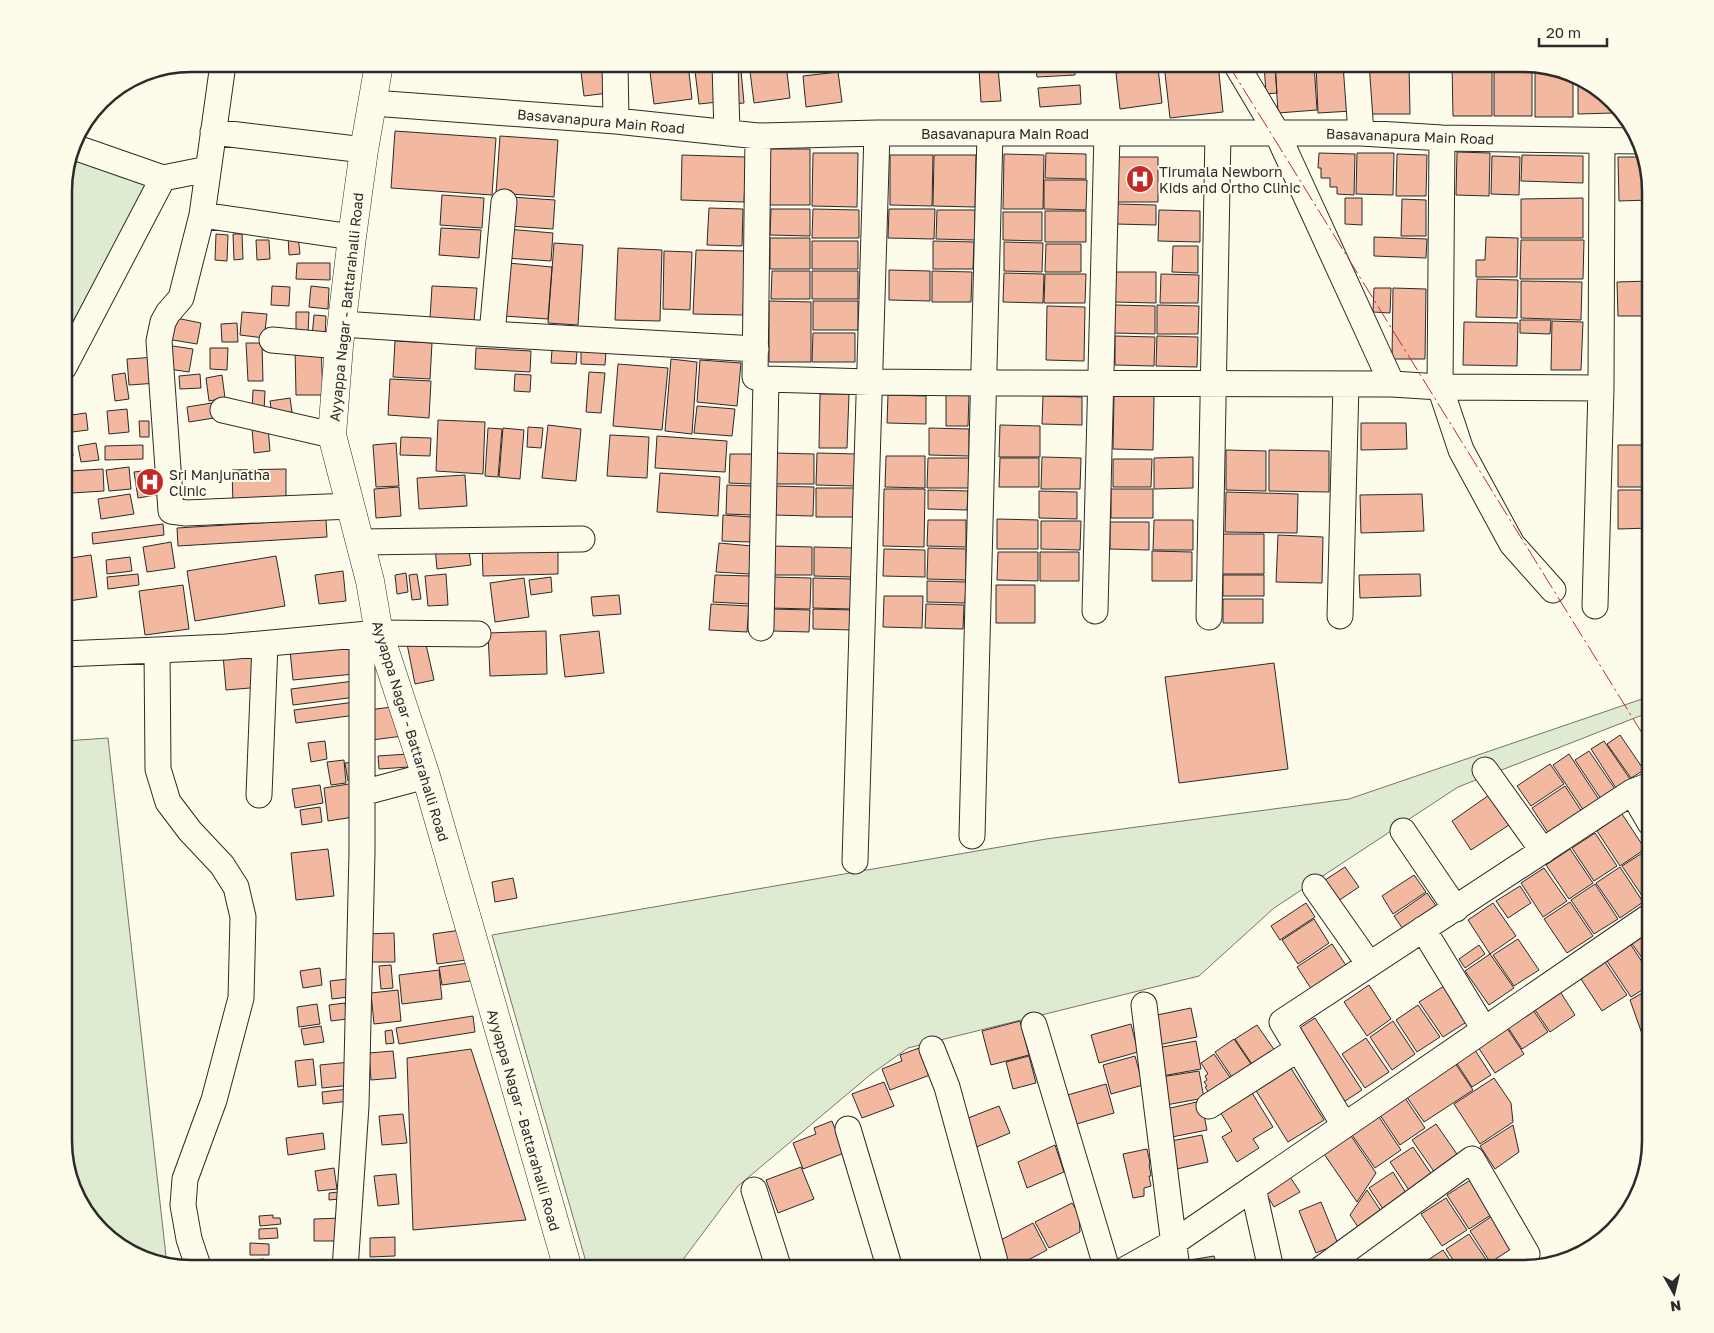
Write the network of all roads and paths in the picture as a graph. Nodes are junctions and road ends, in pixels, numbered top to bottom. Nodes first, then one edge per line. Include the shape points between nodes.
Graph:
1 (1241, 72) edge
2 (1357, 72) edge
3 (222, 73) edge
4 (378, 73) edge
5 (615, 73) edge
6 (726, 73) edge
7 (373, 103) junction
8 (616, 121) junction
9 (213, 132) junction
10 (727, 133) junction
11 (878, 133) junction
12 (990, 133) junction
13 (1107, 133) junction
14 (1218, 133) junction
15 (1277, 133) junction
16 (1361, 133) junction
17 (758, 136) junction
18 (1442, 138) junction
19 (1602, 141) junction
20 (1630, 141) edge
21 (81, 149) edge
22 (364, 150) junction
23 (208, 169) junction
24 (163, 178) junction
25 (504, 202) dead end
26 (202, 215) junction
27 (352, 237) junction
28 (492, 334) junction
29 (341, 335) junction
30 (272, 340) dead end
31 (756, 349) junction
32 (73, 350) edge
33 (766, 379) junction
34 (870, 382) junction
35 (1101, 383) junction
36 (984, 384) junction
37 (1213, 384) junction
38 (1346, 384) junction
39 (1392, 384) junction
40 (1440, 387) junction
41 (1601, 388) junction
42 (223, 410) dead end
43 (332, 434) junction
44 (350, 506) junction
45 (582, 539) dead end
46 (360, 542) junction
47 (1553, 590) dead end
48 (1594, 606) dead end
49 (1095, 611) dead end
50 (1340, 616) dead end
51 (1209, 617) dead end
52 (761, 628) dead end
53 (370, 634) junction
54 (478, 634) dead end
55 (265, 644) junction
56 (157, 650) junction
57 (73, 654) edge
58 (1485, 770) dead end
59 (426, 776) junction
60 (1641, 789) edge
61 (362, 793) junction
62 (259, 795) dead end
63 (1403, 831) dead end
64 (972, 836) dead end
65 (1543, 851) junction
66 (855, 861) dead end
67 (1316, 887) dead end
68 (1456, 909) junction
69 (1642, 921) edge
70 (1423, 929) junction
71 (1369, 964) junction
72 (1144, 1005) dead end
73 (1034, 1025) dead end
74 (1484, 1029) junction
75 (932, 1049) dead end
76 (1298, 1049) junction
77 (1209, 1106) dead end
78 (1344, 1125) junction
79 (848, 1129) dead end
80 (1253, 1188) junction
81 (754, 1190) dead end
82 (1174, 1243) junction
83 (197, 1260) edge
84 (346, 1260) edge
85 (565, 1260) edge
86 (776, 1260) edge
87 (887, 1260) edge
88 (995, 1260) edge
89 (1104, 1260) edge
90 (1143, 1260) edge
91 (1175, 1260) edge
92 (1269, 1260) edge
93 (1333, 1260) edge
94 (1518, 1260) edge

1 - 15 street
2 - 16 street
3 - 9 street
4 - 7 main road, Ayyappa Nagar - Battarahalli Road
5 - 8 street
6 - 10 street
7 - 8 street, Basavanapura Main Road
7 - 22 main road, Ayyappa Nagar - Battarahalli Road
8 - 10 street, Basavanapura Main Road
9 - 22 street
9 - 23 street
10 - 17 street, Basavanapura Main Road
11 - 12 street, Basavanapura Main Road
11 - 17 street, Basavanapura Main Road
11 - 34 street
12 - 13 street, Basavanapura Main Road
12 - 36 street
13 - 14 street, Basavanapura Main Road
13 - 35 street
14 - 15 street, Basavanapura Main Road
14 - 37 street
15 - 16 street, Basavanapura Main Road
15 - 39 street
16 - 18 street, Basavanapura Main Road
17 - 31 street
18 - 19 street, Basavanapura Main Road
18 - 40 street
19 - 20 street, Basavanapura Main Road
19 - 41 street
21 - 24 street
22 - 27 main road, Ayyappa Nagar - Battarahalli Road
23 - 24 street
23 - 26 street
24 - 32 street
25 - 28 street
26 - 27 street
26 - 44 street via 180,298 163,322 159,341 172,511
27 - 29 main road, Ayyappa Nagar - Battarahalli Road
28 - 29 street
28 - 31 street
29 - 30 street
29 - 43 main road, Ayyappa Nagar - Battarahalli Road
31 - 33 street via 755,377
33 - 34 street
33 - 52 street
34 - 36 street
34 - 66 street
35 - 36 street
35 - 37 street
35 - 49 street
36 - 64 street
37 - 38 street
37 - 51 street
38 - 39 street
38 - 50 street
39 - 40 street
40 - 41 street
40 - 47 street via 1460,450 1512,544
41 - 48 street
42 - 43 street
43 - 44 main road, Ayyappa Nagar - Battarahalli Road
44 - 46 main road, Ayyappa Nagar - Battarahalli Road
45 - 46 street
46 - 53 main road, Ayyappa Nagar - Battarahalli Road via 370,581
53 - 54 street
53 - 55 street
53 - 59 main road, Ayyappa Nagar - Battarahalli Road
53 - 61 street
55 - 56 street
55 - 62 street
56 - 57 street
56 - 83 street via 158,769 168,802 222,865 236,887 243,917 241,998 214,1100 185,1179 183,1205
58 - 65 street
59 - 61 street
59 - 85 main road, Ayyappa Nagar - Battarahalli Road
60 - 65 street
61 - 84 street via 356,1106
63 - 68 street
65 - 68 street
67 - 71 street
68 - 70 street
69 - 74 street
70 - 71 street
70 - 74 street
71 - 76 street via 1282,1022
72 - 82 street
73 - 89 street
74 - 78 street
75 - 88 street via 947,1087
76 - 77 street
76 - 78 street
78 - 80 street
79 - 87 street
80 - 82 street
80 - 92 street
81 - 86 street
82 - 90 street
82 - 91 street
93 - 94 street via 1472,1159 1527,1254

